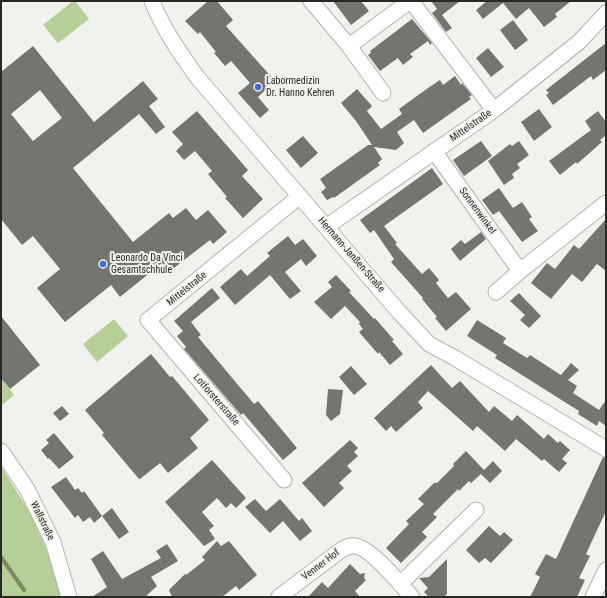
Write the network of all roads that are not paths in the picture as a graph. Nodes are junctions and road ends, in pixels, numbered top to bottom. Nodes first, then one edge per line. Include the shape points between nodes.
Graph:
1 (152, 1) edge
2 (311, 1) edge
3 (411, 1) edge
4 (606, 13) edge
5 (349, 46) junction
6 (383, 93) dead end
7 (494, 110) junction
8 (434, 151) junction
9 (300, 196) junction
10 (606, 203) edge
11 (326, 227) junction
12 (520, 271) junction
13 (496, 292) dead end
14 (148, 320) joint
15 (606, 449) edge
16 (1, 450) edge
17 (284, 480) dead end
18 (476, 510) dead end
19 (606, 570) edge
20 (400, 584) junction
21 (69, 597) edge
22 (279, 597) edge
23 (412, 597) edge
24 (593, 597) edge

1 - 9 street, Hermann-Janßen-Straße via 175,44 197,77
2 - 5 street
3 - 5 street
3 - 7 street
4 - 7 street, Mittelstraße via 579,42
5 - 6 street
7 - 8 street, Mittelstraße
8 - 11 street, Mittelstraße
8 - 12 street, Sonnenwinkel
9 - 11 street, Hermann-Janßen-Straße
9 - 14 street, Mittelstraße
10 - 12 street
11 - 15 street, Hermann-Janßen-Straße via 429,344
12 - 13 street
14 - 17 street, Lotforsterstraße
16 - 21 street, Wallstraße via 27,489 53,542
18 - 20 street
19 - 24 street
20 - 22 street, Venner Hof via 371,554 358,546 349,546 340,550
20 - 23 street, Venner Hof

